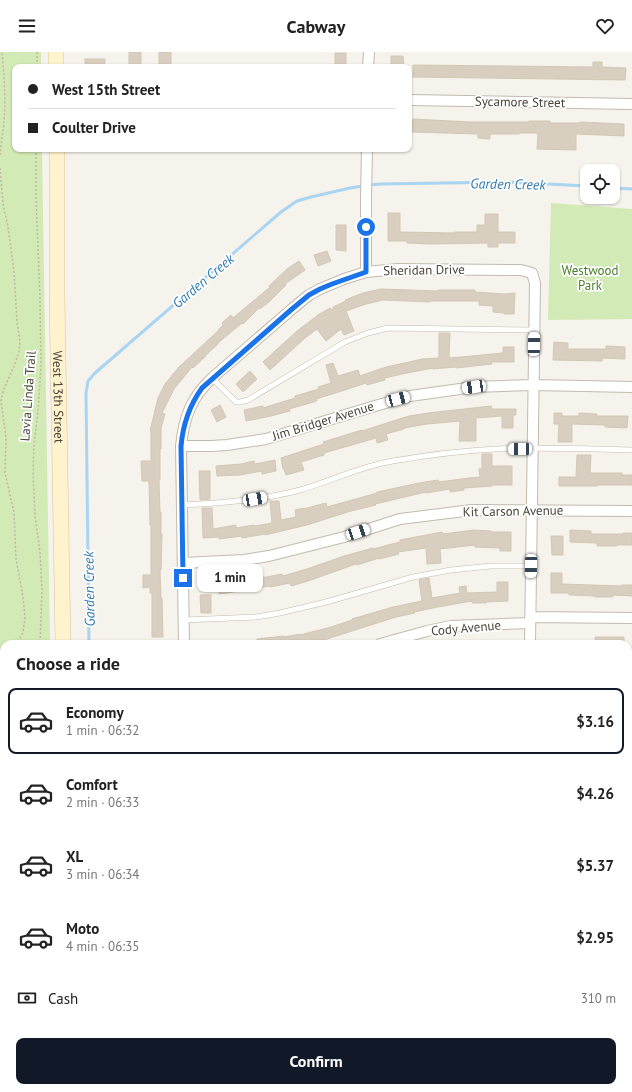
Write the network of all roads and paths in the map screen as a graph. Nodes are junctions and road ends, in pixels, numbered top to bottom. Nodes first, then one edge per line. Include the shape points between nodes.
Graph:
1 (2, 52) edge
2 (37, 52) edge
3 (56, 52) edge
4 (369, 52) edge
5 (37, 64) edge
6 (56, 64) edge
7 (368, 64) edge
8 (412, 100) edge
9 (632, 104) edge
10 (36, 152) edge
11 (56, 152) edge
12 (367, 152) edge
13 (0, 155) edge
14 (0, 168) edge
15 (366, 272) junction
16 (534, 330) junction
17 (212, 378) junction
18 (533, 385) junction
19 (632, 387) edge
20 (181, 446) junction
21 (532, 449) junction
22 (632, 450) edge
23 (183, 505) junction
24 (532, 510) junction
25 (632, 511) edge
26 (183, 563) junction
27 (531, 566) junction
28 (632, 618) edge
29 (184, 620) junction
30 (530, 620) junction
31 (19, 640) edge
32 (40, 640) edge
33 (63, 640) edge
34 (184, 640) edge
35 (394, 640) edge
36 (530, 640) edge

1 - 13 path via 5,101
2 - 5 path
3 - 6 main road
4 - 7 street
8 - 9 street, Sycamore Street
10 - 32 path, Lavia Linda Trail via 41,366 33,474 42,590
11 - 33 main road, West 13th Street
12 - 15 street
14 - 31 path via 14,271 20,342 2,401 6,438 5,473 14,512 16,559 25,618
15 - 16 street, Sheridan Drive via 452,269 521,270 532,273 535,283
15 - 17 street, Sheridan Drive via 309,295
16 - 17 lane via 388,328 345,342 248,400 240,402 233,399
16 - 18 street
17 - 20 street, Sheridan Drive via 196,396 189,409
18 - 19 street, Jim Bridger Avenue
18 - 20 street, Jim Bridger Avenue via 481,387 410,396 266,439 228,445
18 - 21 street
20 - 23 street, Sheridan Drive
21 - 22 lane
21 - 23 lane via 448,453 391,461 275,496
21 - 24 street
23 - 26 street, Sheridan Drive
24 - 25 street, Kit Carson Avenue
24 - 26 street, Kit Carson Avenue via 472,510 400,519 270,556
24 - 27 street
26 - 29 street, Sheridan Drive
27 - 29 lane via 451,570 413,577 280,613
27 - 30 street
28 - 30 street, Cody Avenue
29 - 34 street, Sheridan Drive
30 - 35 street, Cody Avenue via 451,626
30 - 36 street

